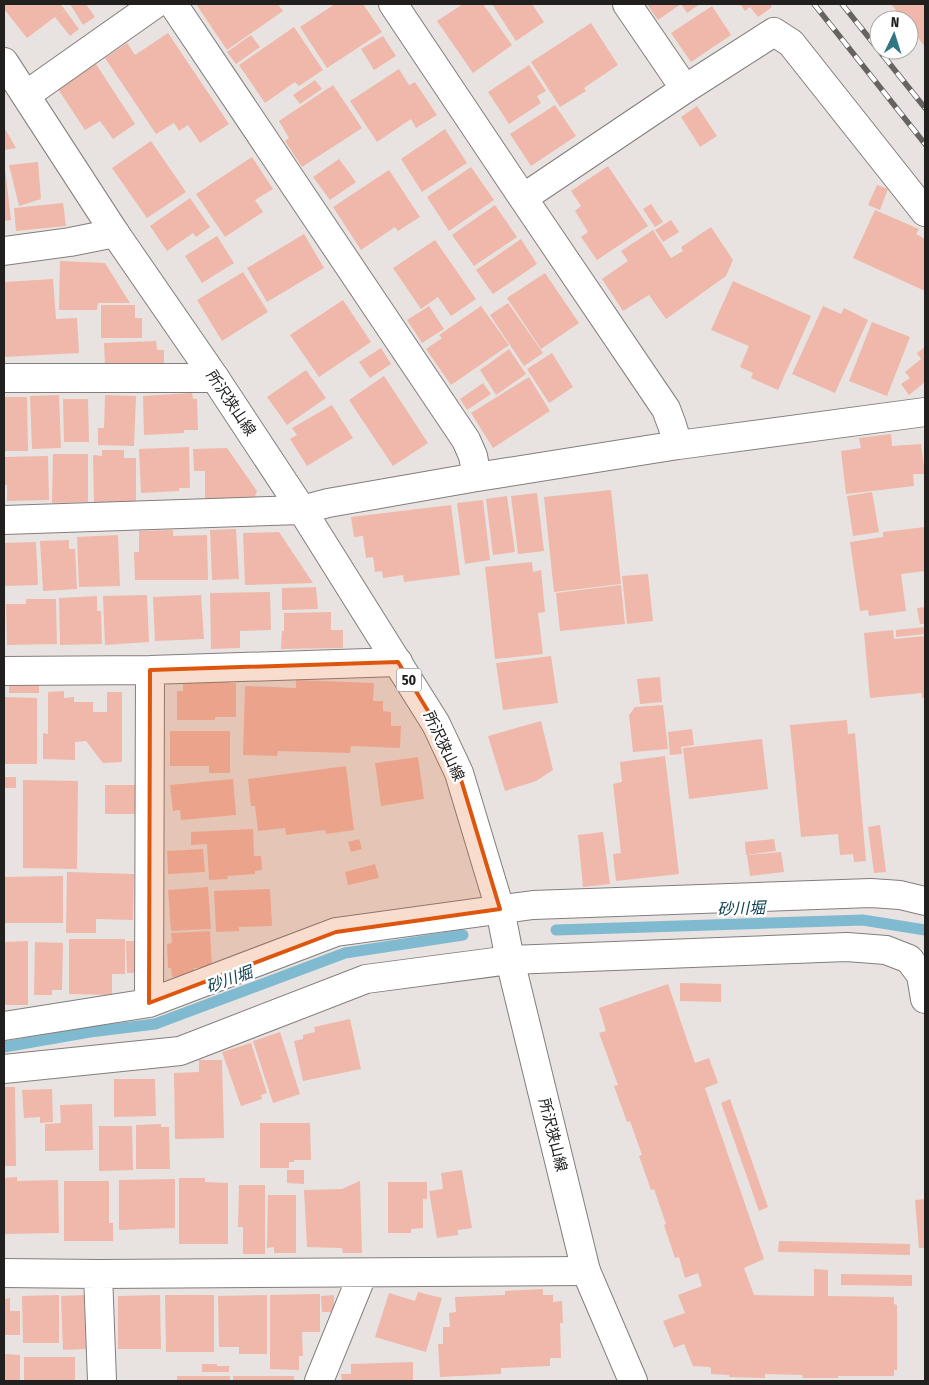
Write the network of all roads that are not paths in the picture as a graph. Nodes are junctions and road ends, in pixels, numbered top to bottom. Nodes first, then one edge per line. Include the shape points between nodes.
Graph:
1 (155, 4) edge
2 (172, 4) edge
3 (393, 4) edge
4 (627, 4) edge
5 (4, 62) edge
6 (685, 90) junction
7 (26, 95) junction
8 (522, 198) junction
9 (925, 212) edge
10 (115, 233) junction
11 (4, 251) edge
12 (4, 378) edge
13 (214, 378) junction
14 (925, 412) edge
15 (678, 445) junction
16 (477, 477) junction
17 (302, 510) junction
18 (4, 520) edge
19 (398, 662) junction
20 (150, 670) junction
21 (4, 671) edge
22 (925, 901) edge
23 (500, 910) junction
24 (510, 960) junction
25 (925, 999) edge
26 (149, 1003) junction
27 (4, 1026) edge
28 (4, 1069) edge
29 (586, 1271) junction
30 (4, 1273) edge
31 (362, 1273) junction
32 (98, 1274) junction
33 (102, 1381) edge
34 (319, 1381) edge
35 (633, 1381) edge

1 - 7 street
2 - 16 street via 466,440
3 - 8 street
4 - 6 street
5 - 7 street, 所沢狭山線 / 50
6 - 8 street
6 - 9 street via 774,32 791,43
7 - 10 street, 所沢狭山線 / 50
8 - 15 street via 666,409
10 - 11 street
10 - 13 street, 所沢狭山線 / 50
12 - 13 street
13 - 17 street, 所沢狭山線 / 50
14 - 15 street
15 - 16 street
16 - 17 street via 328,502
17 - 18 street
17 - 19 street, 所沢狭山線 / 50
19 - 20 street
19 - 23 street, 所沢狭山線 / 50 via 436,724 459,773
20 - 21 street
20 - 26 street
22 - 23 street via 871,893 533,905
23 - 24 street, 所沢狭山線 / 50
23 - 26 street via 336,932
24 - 25 street via 848,947 886,950 909,959 922,975
24 - 28 street via 366,979 180,1051
24 - 29 street, 所沢狭山線 / 50
26 - 27 street
29 - 31 street
29 - 35 street, 所沢狭山線 / 50
30 - 32 street
31 - 32 street
31 - 34 street
32 - 33 street

